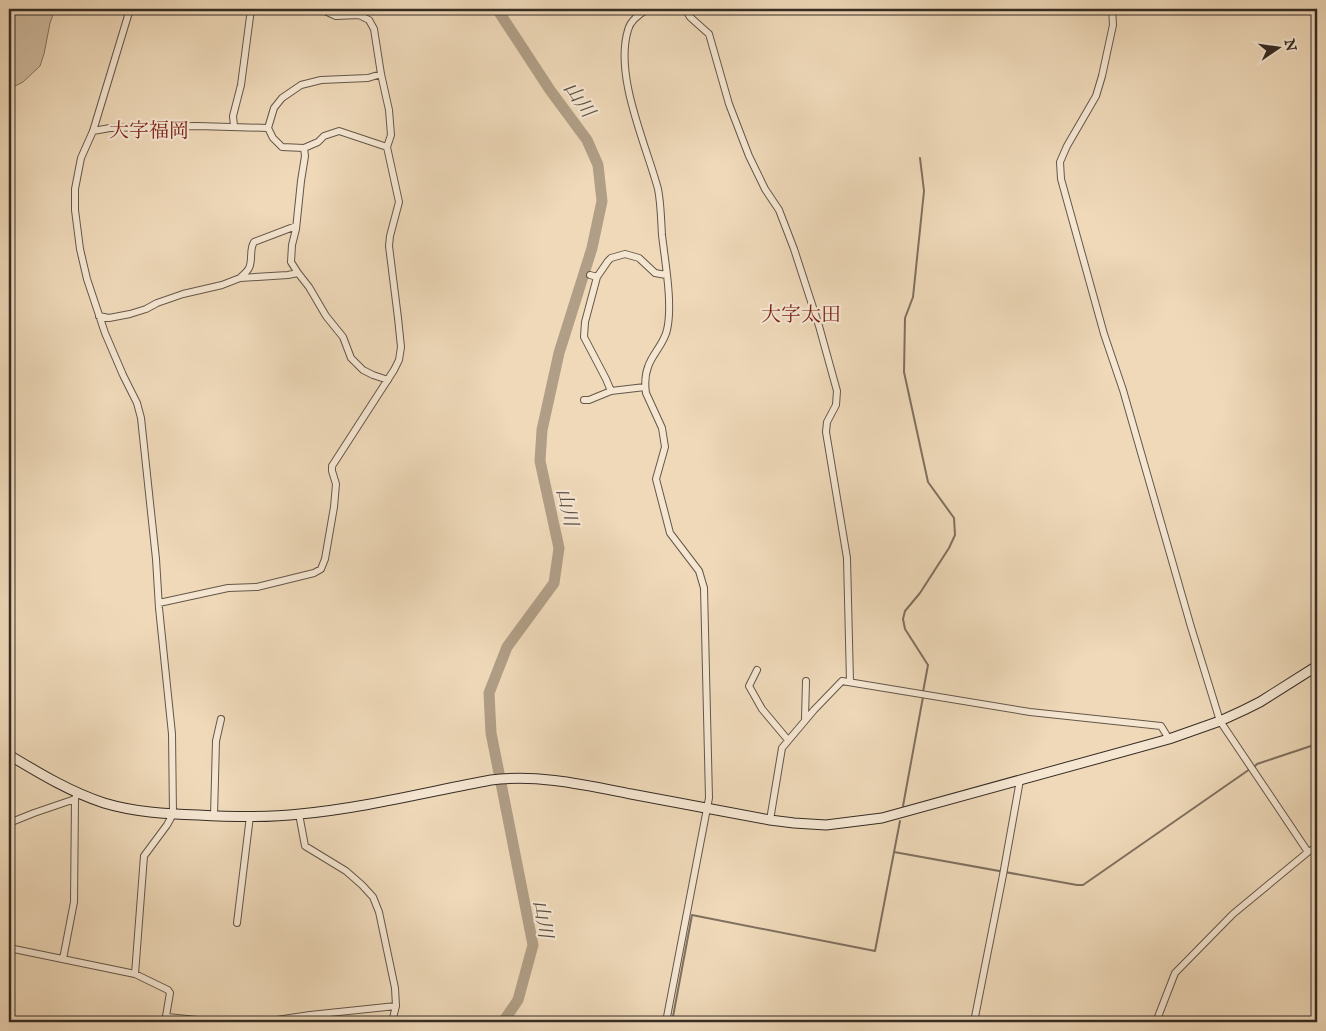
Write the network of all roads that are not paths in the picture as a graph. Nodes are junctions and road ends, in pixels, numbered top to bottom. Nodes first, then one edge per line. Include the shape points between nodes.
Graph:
1 (130, 9) edge
2 (251, 9) edge
3 (324, 9) edge
4 (648, 9) edge
5 (685, 9) edge
6 (1112, 9) edge
7 (381, 74) junction
8 (234, 126) junction
9 (268, 128) junction
10 (93, 131) junction
11 (387, 147) junction
12 (304, 148) junction
13 (296, 226) junction
14 (298, 273) junction
15 (666, 275) junction
16 (240, 278) junction
17 (99, 316) junction
18 (388, 380) junction
19 (645, 387) junction
20 (611, 391) junction
21 (584, 400) dead end
22 (159, 603) junction
23 (1317, 666) edge
24 (757, 670) dead end
25 (806, 681) dead end
26 (850, 682) junction
27 (221, 719) dead end
28 (806, 719) junction
29 (1220, 721) junction
30 (1169, 739) junction
31 (788, 740) junction
32 (9, 756) edge
33 (1020, 780) junction
34 (76, 796) junction
35 (707, 808) junction
36 (173, 814) junction
37 (299, 814) junction
38 (214, 816) junction
39 (250, 816) junction
40 (770, 820) junction
41 (9, 823) edge
42 (1317, 847) edge
43 (1308, 852) junction
44 (237, 923) dead end
45 (9, 948) edge
46 (63, 959) junction
47 (135, 974) junction
48 (396, 1006) junction
49 (1161, 1011) junction
50 (166, 1020) edge
51 (217, 1022) edge
52 (263, 1022) edge
53 (392, 1022) edge
54 (666, 1022) edge
55 (974, 1022) edge
56 (1156, 1022) edge
57 (1162, 1022) edge

1 - 10 street
2 - 8 street
3 - 7 street via 336,16 359,15 369,20 374,29
4 - 15 street via 628,28 625,71 658,191
5 - 26 street via 709,34 729,104 749,156 764,189 779,210 794,249 838,391 826,432 847,558
6 - 29 street via 1113,25 1096,96 1060,162 1061,179
7 - 9 street via 301,85 274,108
7 - 11 street via 389,110 391,135
8 - 9 street
8 - 10 street
9 - 12 street via 282,147
10 - 17 street via 82,158 75,189 75,210 80,249
11 - 12 street via 339,131
11 - 18 street via 399,202 389,246 401,347 398,363
12 - 13 street
13 - 14 street via 292,262
13 - 16 street via 254,242 248,269
14 - 16 street
14 - 18 street via 343,337 351,358 363,370
15 - 19 street via 669,301 667,330 648,367
15 - 20 street via 655,273 639,258 625,254 610,259 594,276 584,337
16 - 17 street via 183,294 130,314 109,318
17 - 22 street via 141,418
18 - 22 street via 332,466 336,484 334,507 321,569 257,587 228,588
19 - 20 street
19 - 35 street via 662,428 665,447 656,479 670,533 699,571 704,588
20 - 21 street
22 - 36 street via 172,734
23 - 29 street via 1260,702
24 - 31 street via 749,686 762,709
25 - 28 street
26 - 28 street via 842,681
26 - 30 street via 1030,712 1161,726
27 - 38 street via 216,741
28 - 31 street
29 - 30 street
29 - 43 street
30 - 33 street
31 - 40 street via 782,748
32 - 34 street
33 - 40 street via 882,818 826,825
33 - 55 street
34 - 36 street via 132,810
34 - 41 street
34 - 46 street via 74,902
35 - 37 street via 571,783 512,778
35 - 40 street
35 - 54 street
36 - 38 street
36 - 47 street via 144,856
37 - 39 street
37 - 48 street via 305,846 346,871 373,897 393,973
38 - 39 street
39 - 44 street
42 - 43 street
43 - 49 street via 1233,914 1175,973
45 - 46 street
46 - 47 street
47 - 50 street via 168,990
48 - 52 street
48 - 53 street
49 - 56 street
49 - 57 street
50 - 51 street

